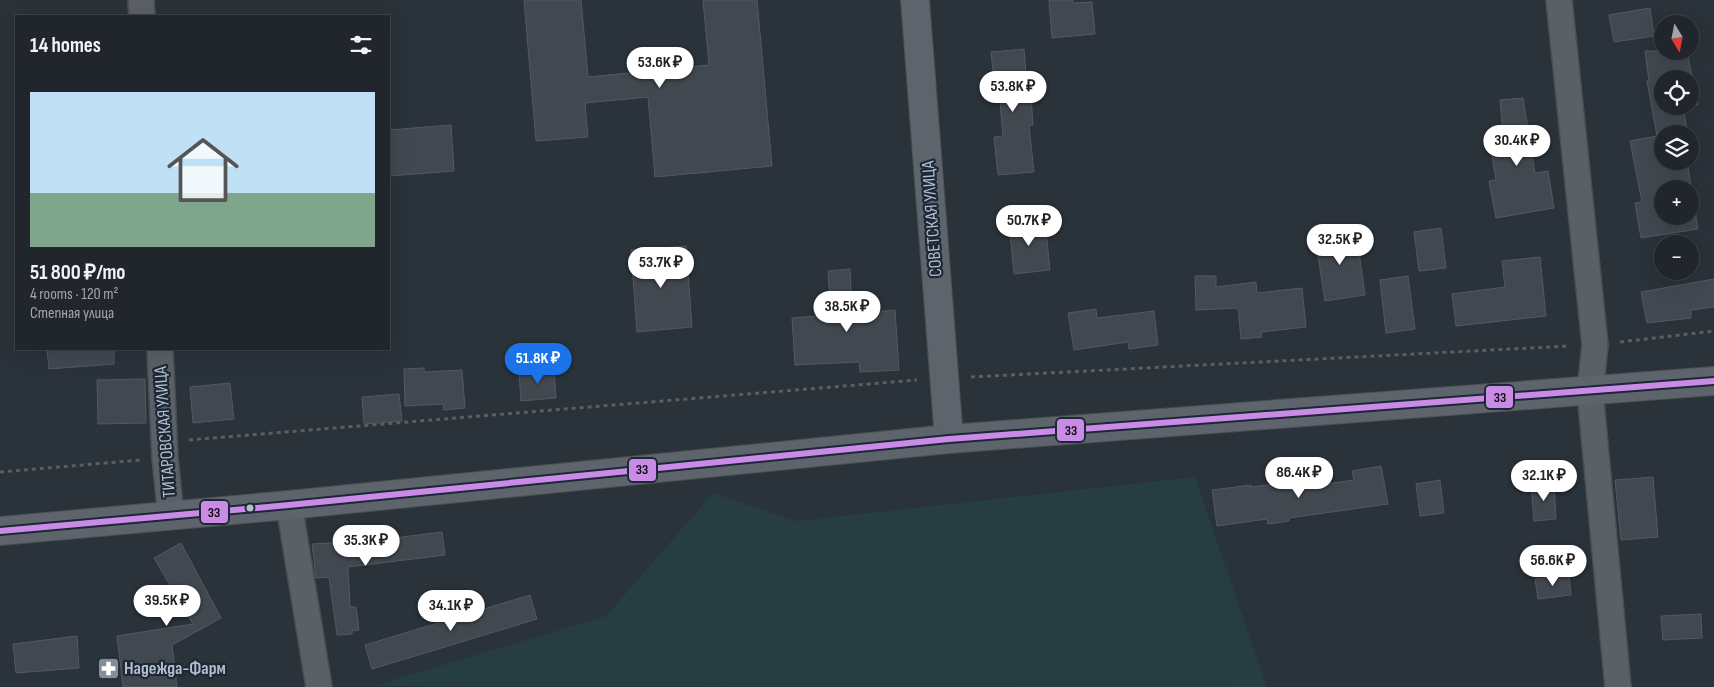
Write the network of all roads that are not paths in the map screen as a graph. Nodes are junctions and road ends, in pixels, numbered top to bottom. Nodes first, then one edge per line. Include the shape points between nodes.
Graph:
1 (141, 0) edge
2 (915, 0) edge
3 (1559, 0) edge
4 (142, 15) edge
5 (160, 350) edge
6 (1714, 381) edge
7 (1590, 392) junction
8 (949, 439) junction
9 (289, 505) junction
10 (171, 516) junction
11 (0, 531) edge
12 (319, 687) edge
13 (1618, 687) edge

1 - 4 street
2 - 8 main road, СОВЕТСКАЯ УЛИЦА
3 - 7 street via 1595,345
5 - 10 street, ТИТАРОВСКАЯ УЛИЦА
6 - 7 main road
7 - 8 main road
7 - 13 street
8 - 9 main road
9 - 10 main road
9 - 12 street
10 - 11 main road

